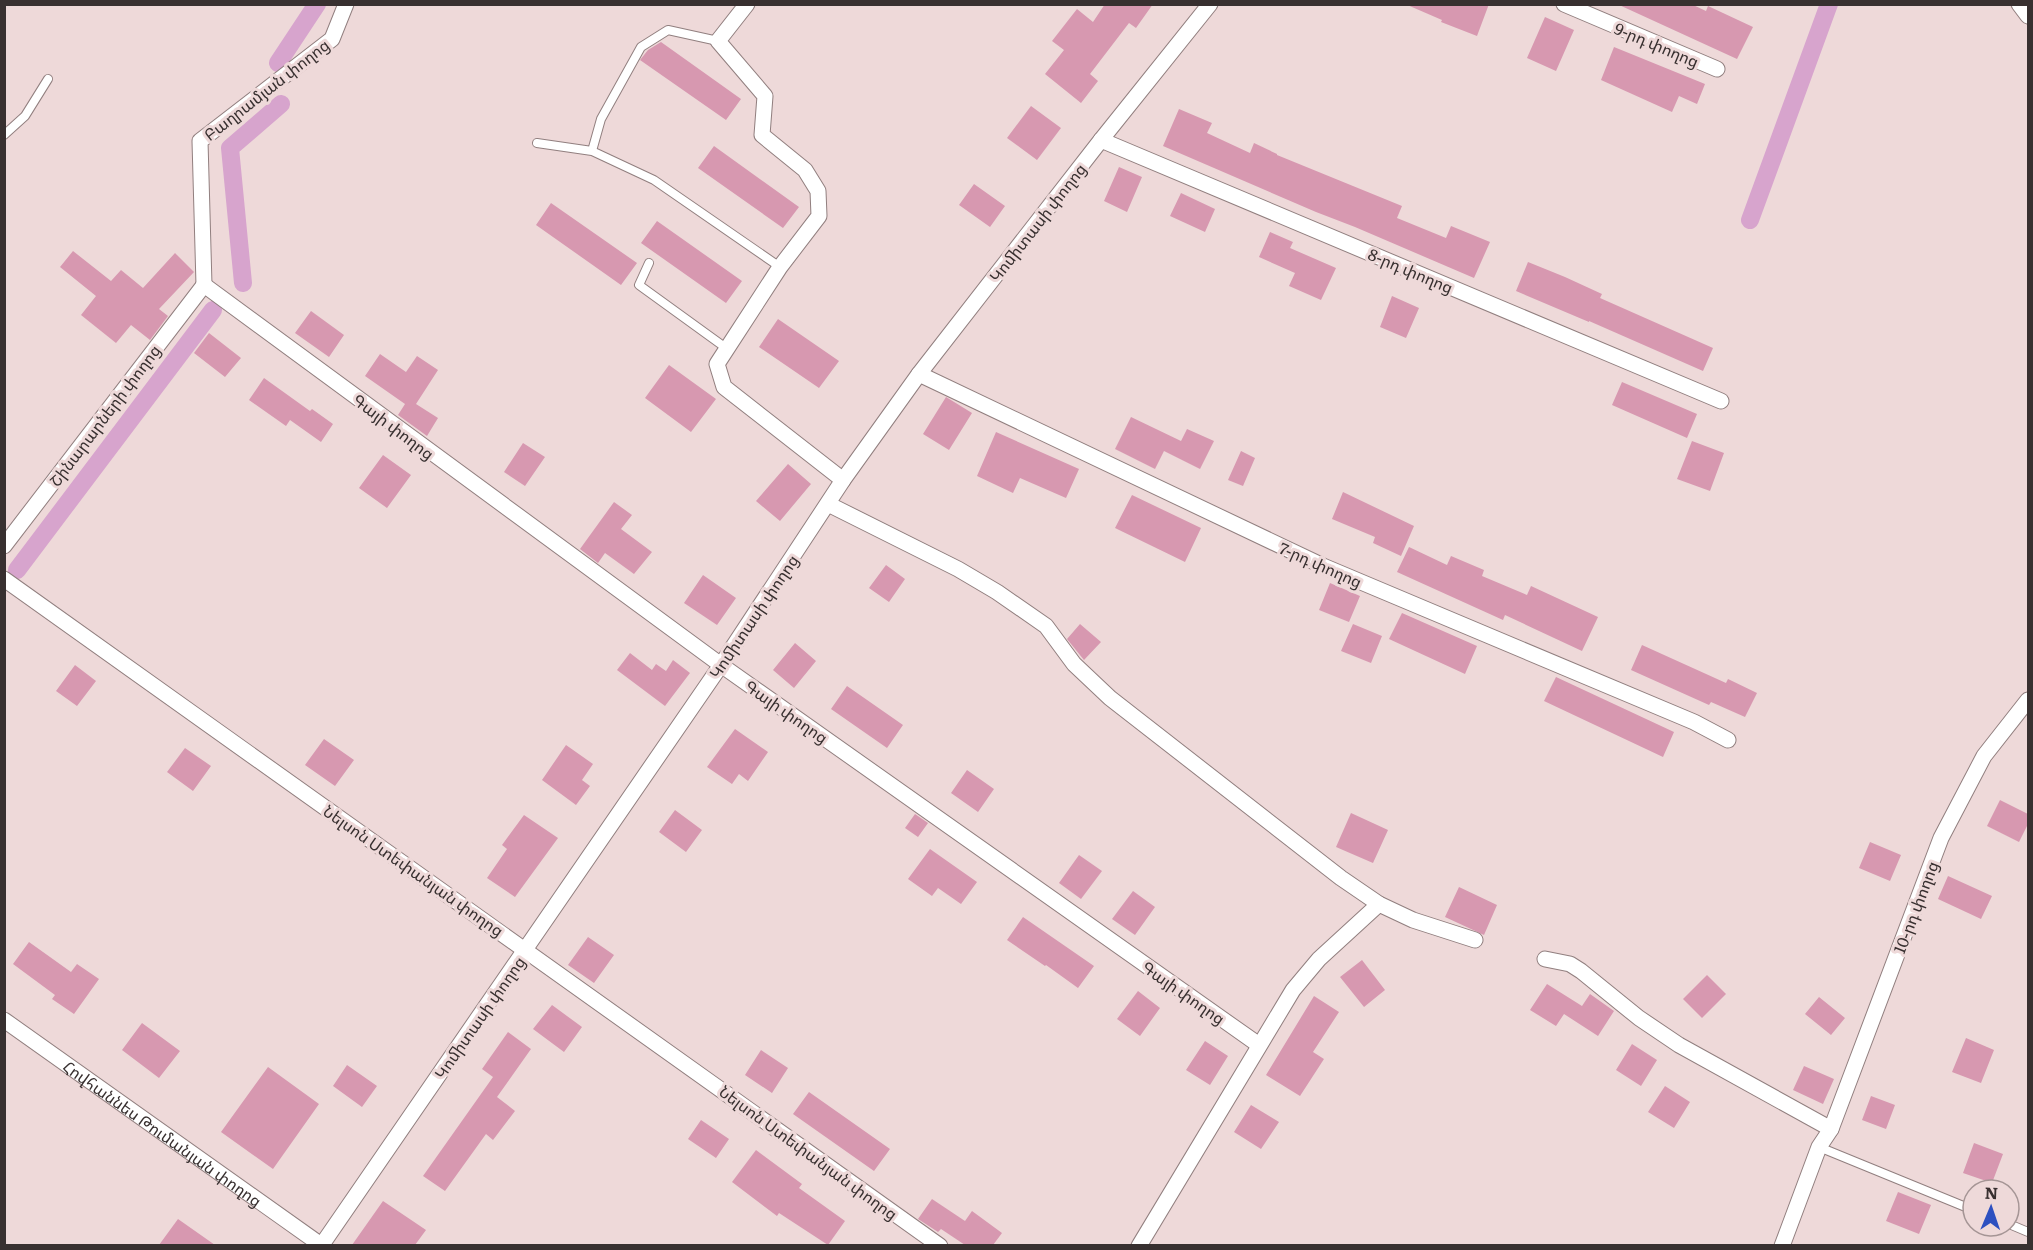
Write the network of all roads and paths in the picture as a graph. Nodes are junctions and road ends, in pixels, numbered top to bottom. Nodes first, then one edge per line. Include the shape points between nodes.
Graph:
1 (346, 4) edge
2 (747, 4) edge
3 (1210, 4) edge
4 (1564, 4) edge
5 (2019, 4) edge
6 (2028, 16) edge
7 (718, 41) junction
8 (1717, 69) dead end
9 (48, 79) dead end
10 (4, 135) edge
11 (1101, 140) junction
12 (537, 143) dead end
13 (592, 151) junction
14 (649, 262) dead end
15 (780, 267) junction
16 (204, 285) junction
17 (726, 348) junction
18 (919, 374) junction
19 (1721, 401) dead end
20 (843, 480) junction
21 (828, 504) junction
22 (4, 546) edge
23 (4, 579) edge
24 (721, 665) junction
25 (2028, 700) edge
26 (1728, 740) dead end
27 (1379, 904) junction
28 (1475, 940) dead end
29 (525, 950) junction
30 (1545, 959) dead end
31 (4, 1020) edge
32 (1259, 1045) junction
33 (1831, 1129) junction
34 (1819, 1147) junction
35 (1961, 1205) edge
36 (321, 1245) edge
37 (939, 1245) edge
38 (1139, 1245) edge
39 (1782, 1245) edge

1 - 16 street, Բաղրամյան փողոց via 332,39 200,141
2 - 7 street
3 - 11 street, Կոմիտասի փողոց
4 - 8 street, 9-րդ փողոց
5 - 6 street
7 - 13 lane via 668,30 641,47 601,119
7 - 15 street via 765,96 762,135 805,170 818,191 819,216
9 - 10 lane via 25,116
11 - 18 street, Կոմիտասի փողոց
11 - 19 street, 8-րդ փողոց
12 - 13 lane
13 - 15 lane via 654,180
14 - 17 lane via 639,285
15 - 17 street
16 - 22 street, Շինարարների փողոց
16 - 24 street, Գայի փողոց
17 - 20 street via 717,364 724,387
18 - 20 street, Կոմիտասի փողոց
18 - 26 street, 7-րդ փողոց via 1323,566 1694,722
20 - 21 street, Կոմիտասի փողոց
21 - 24 street, Կոմիտասի փողոց
21 - 27 street via 958,569 1046,626 1074,664 1110,698
23 - 29 street, Նելսոն Ստեփանյան փողոց
24 - 29 street, Կոմիտասի փողոց
24 - 32 street, Գայի փողոց
25 - 33 street, 10-րդ փողոց via 1984,756 1941,838
27 - 28 street via 1413,920
27 - 32 street via 1293,990
29 - 36 street, Կոմիտասի փողոց
29 - 37 street, Նելսոն Ստեփանյան փողոց
30 - 33 street via 1570,964 1679,1045
31 - 36 street, Հովհաննես Թումանյան փողոց
32 - 38 street
33 - 34 street, 10-րդ փողոց
34 - 35 lane
34 - 39 street, 10-րդ փողոց

